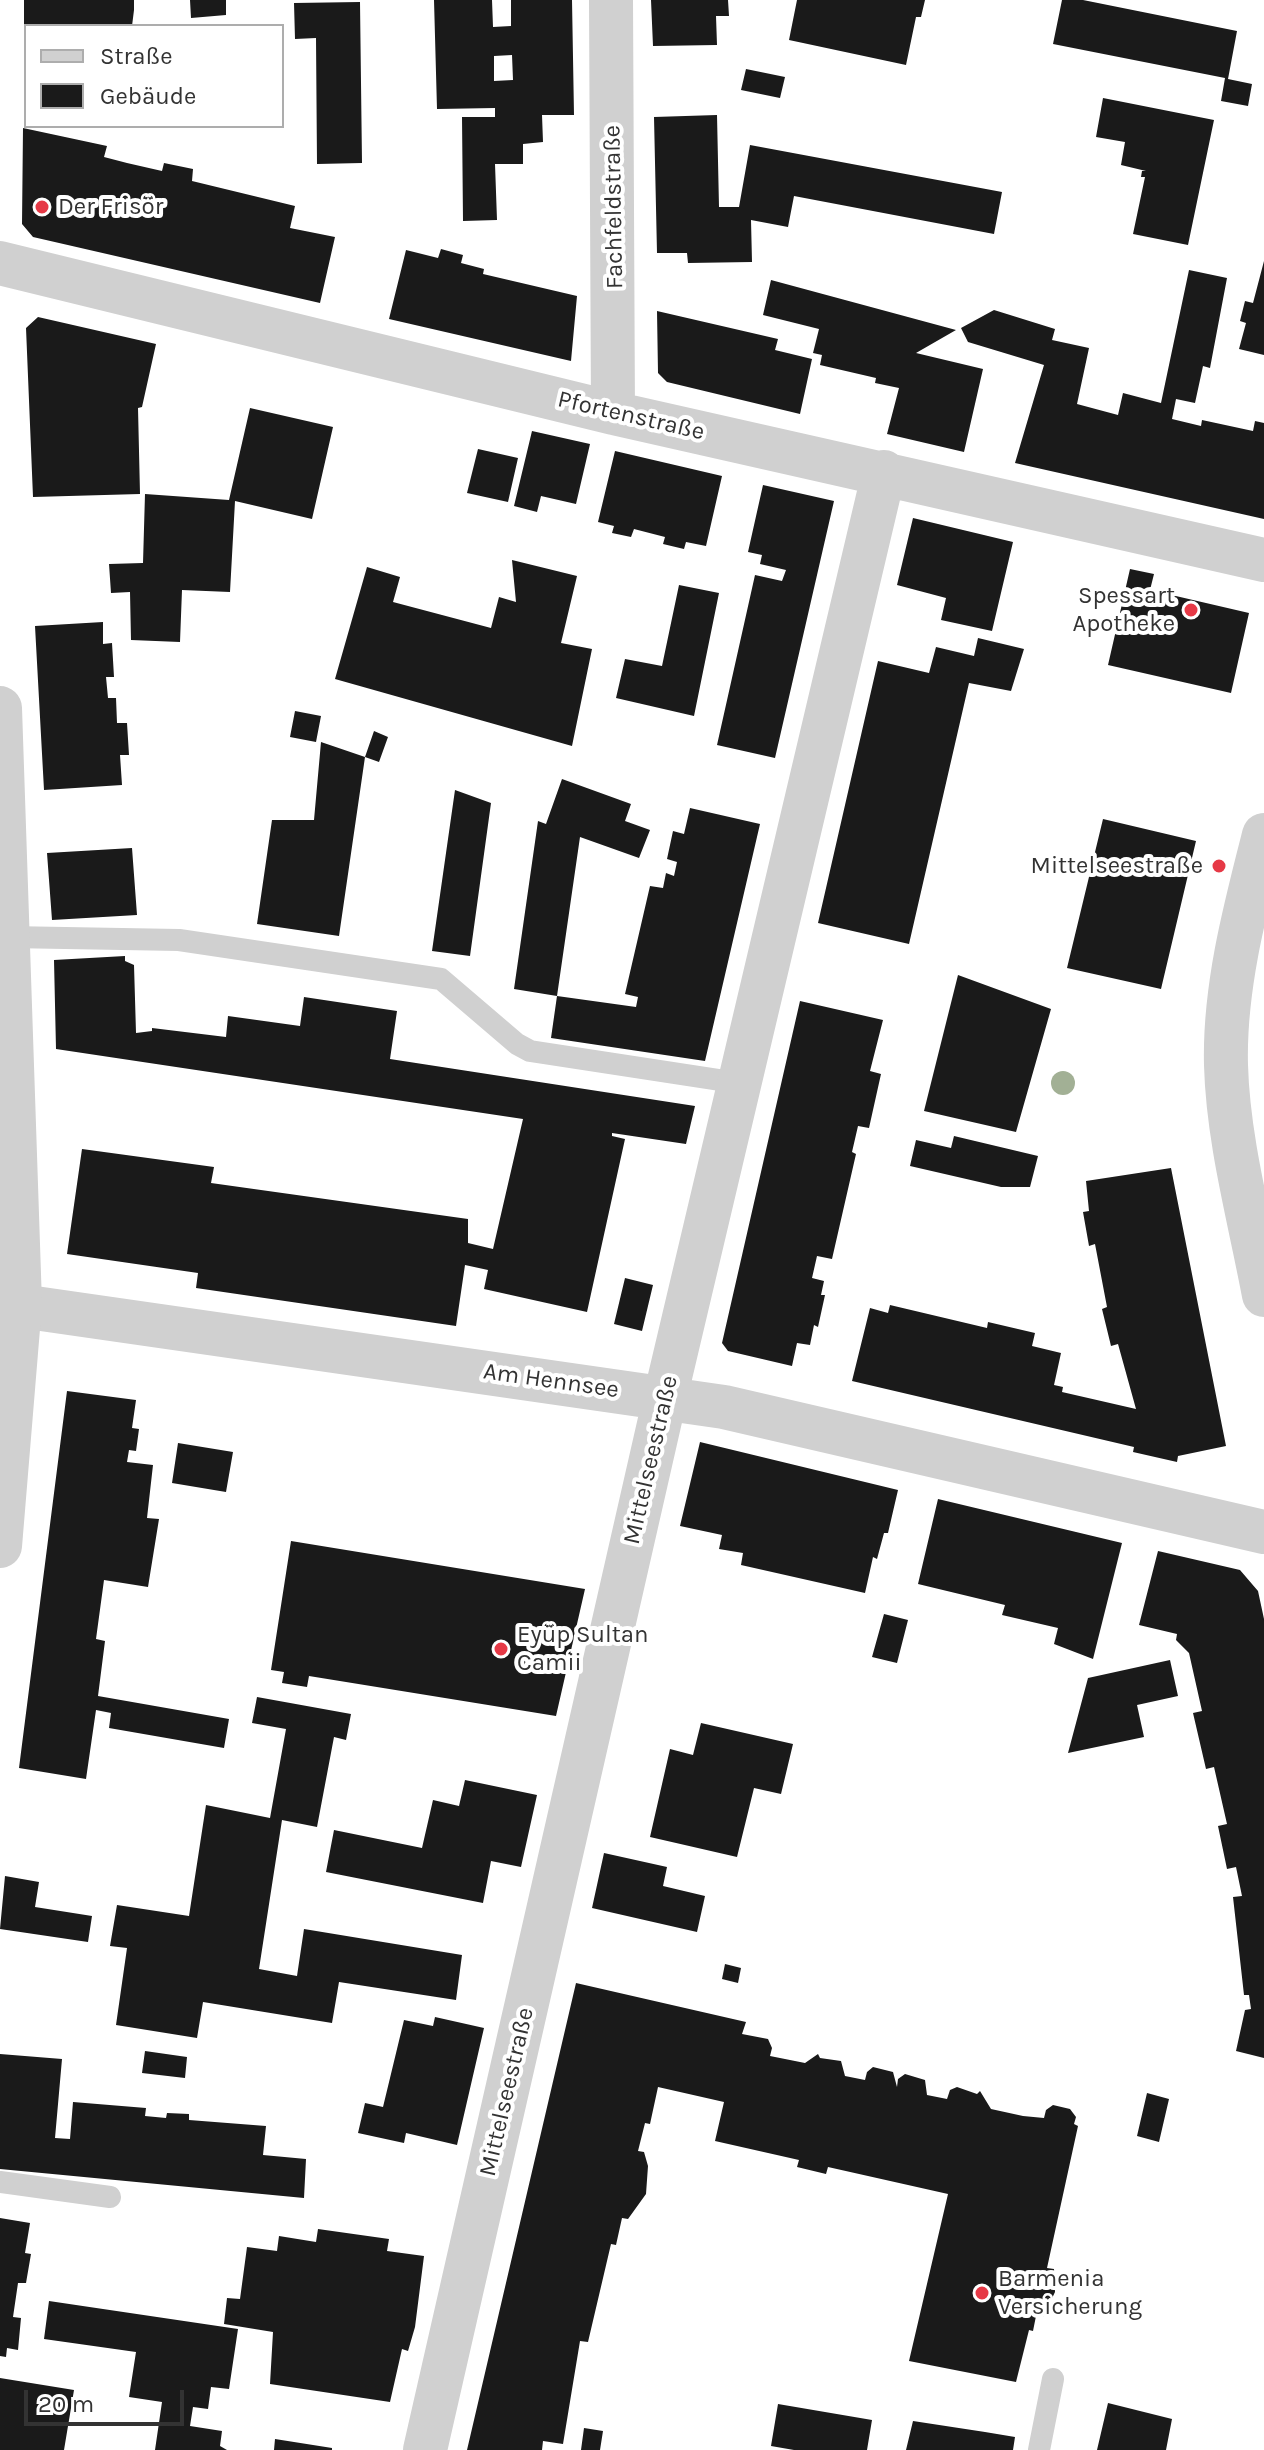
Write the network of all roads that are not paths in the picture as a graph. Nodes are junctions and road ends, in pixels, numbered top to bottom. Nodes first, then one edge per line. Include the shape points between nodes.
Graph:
1 (611, 0) edge
2 (0, 263) edge
3 (613, 413) junction
4 (884, 472) junction
5 (1264, 560) edge
6 (0, 708) edge
7 (1264, 835) edge
8 (8, 937) junction
9 (739, 1083) junction
10 (1264, 1295) edge
11 (10, 1304) edge
12 (665, 1398) junction
13 (1264, 1532) edge
14 (0, 1546) edge
15 (0, 2182) edge
16 (110, 2197) dead end
17 (1053, 2379) dead end
18 (425, 2450) edge
19 (1039, 2450) edge

1 - 3 street, Fachfeldstraße
2 - 3 street, Pfortenstraße
3 - 4 street, Pfortenstraße
4 - 5 street, Pfortenstraße
4 - 9 street, Mittelseestraße
6 - 8 street
7 - 10 street via 1239,941 1226,1063 1229,1109
8 - 9 lane via 179,940 441,979 530,1051
8 - 11 street
9 - 12 street, Mittelseestraße
11 - 12 street, Am Hennsee
11 - 14 street
12 - 13 street, Am Hennsee via 724,1407
12 - 18 street, Mittelseestraße
15 - 16 lane
17 - 19 lane

